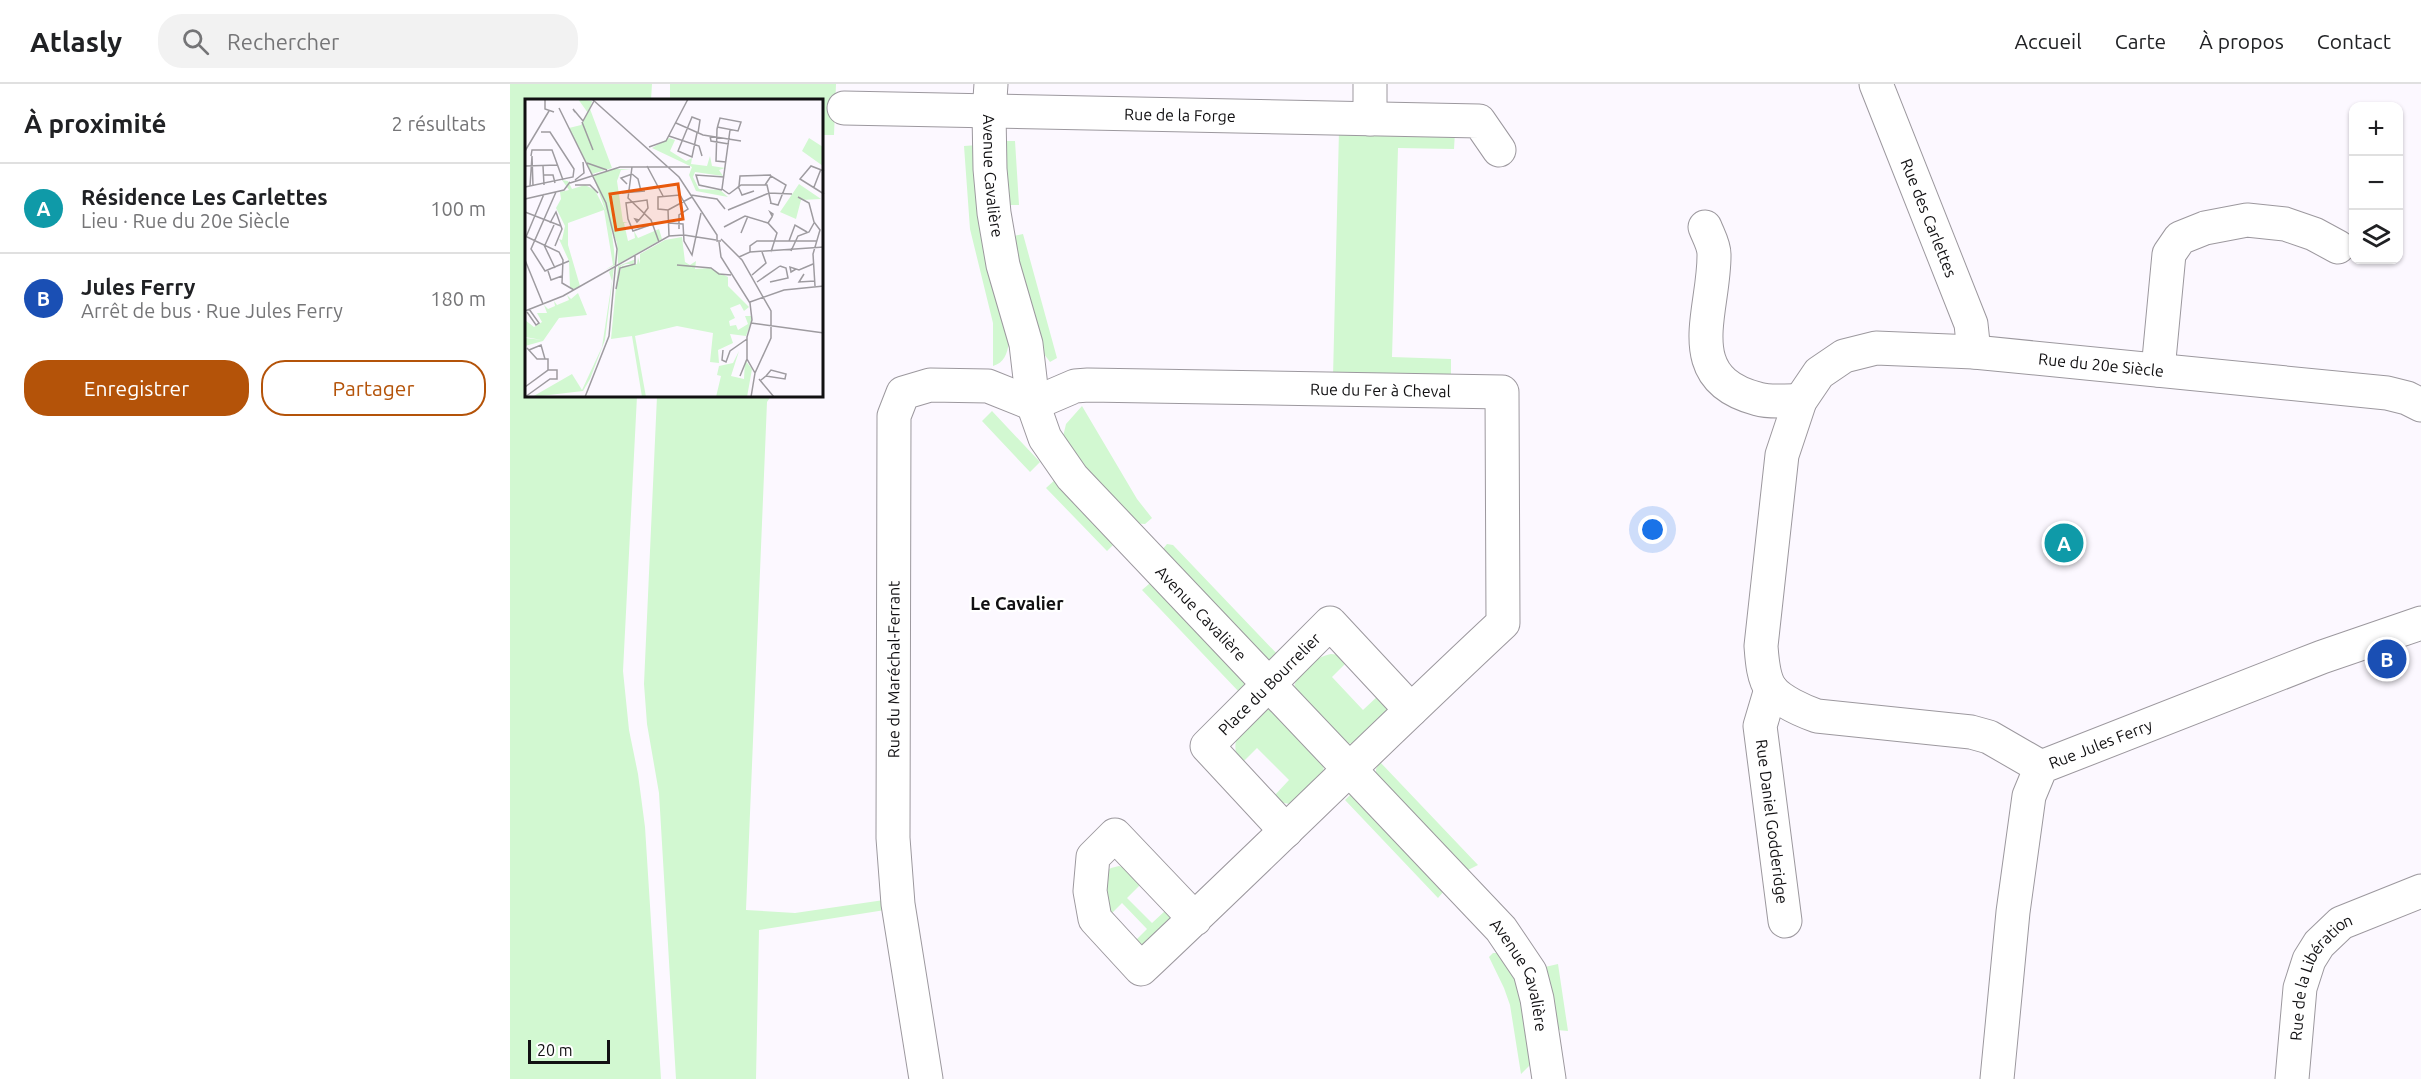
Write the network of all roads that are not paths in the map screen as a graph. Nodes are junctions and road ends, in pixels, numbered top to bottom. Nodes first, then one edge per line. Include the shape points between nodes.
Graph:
1 (1370, 84) edge
2 (1876, 84) edge
3 (990, 98) edge
4 (844, 108) dead end
5 (1370, 119) junction
6 (1499, 150) dead end
7 (1705, 227) dead end
8 (2338, 247) dead end
9 (1974, 352) junction
10 (2158, 370) junction
11 (1800, 400) junction
12 (1033, 404) junction
13 (2421, 405) edge
14 (2421, 623) edge
15 (1270, 683) junction
16 (1771, 689) junction
17 (1411, 710) junction
18 (2041, 767) junction
19 (1351, 769) junction
20 (1286, 831) junction
21 (2421, 891) edge
22 (1195, 919) dead end
23 (1785, 921) dead end
24 (926, 1079) edge
25 (1549, 1079) edge
26 (1997, 1079) edge
27 (2292, 1079) edge

1 - 5 street
2 - 9 street, Rue des Carlettes via 1971,324
3 - 4 street, Rue de la Forge
3 - 5 street, Rue de la Forge
3 - 12 street, Avenue Cavalière via 994,213 1003,265 1026,344
5 - 6 street, Rue de la Forge via 1479,121
7 - 11 street via 1714,252 1705,344 1710,364 1719,379 1759,400
8 - 10 street via 2285,224 2247,220 2205,228 2180,238 2169,254
9 - 10 street, Rue du 20e Siècle
9 - 11 street, Rue du 20e Siècle via 1876,348 1844,356 1819,373
10 - 13 street, Rue du 20e Siècle via 2387,393
11 - 16 street, Rue du 20e Siècle via 1782,455 1761,646
12 - 15 street, Avenue Cavalière via 1045,438 1072,477
12 - 17 street, Rue du Fer à Cheval via 1088,385 1502,393 1503,623
12 - 24 street, Rue du Maréchal-Ferrant via 988,386 930,386 903,393 894,416 893,838 898,904
14 - 18 street, Rue Jules Ferry via 2322,657
15 - 17 street, Place du Bourrelier via 1330,623
15 - 19 street, Avenue Cavalière
15 - 20 street, Place du Bourrelier via 1207,746
16 - 18 street via 1798,709 1816,716 1989,737
16 - 23 street, Rue Daniel Godderidge via 1760,726
17 - 19 street
18 - 26 street, Rue Jules Ferry via 2028,796
19 - 20 street
19 - 25 street, Avenue Cavalière via 1501,929 1530,972
20 - 22 street
21 - 27 street, Rue de la Libération via 2341,923 2319,944 2300,988

